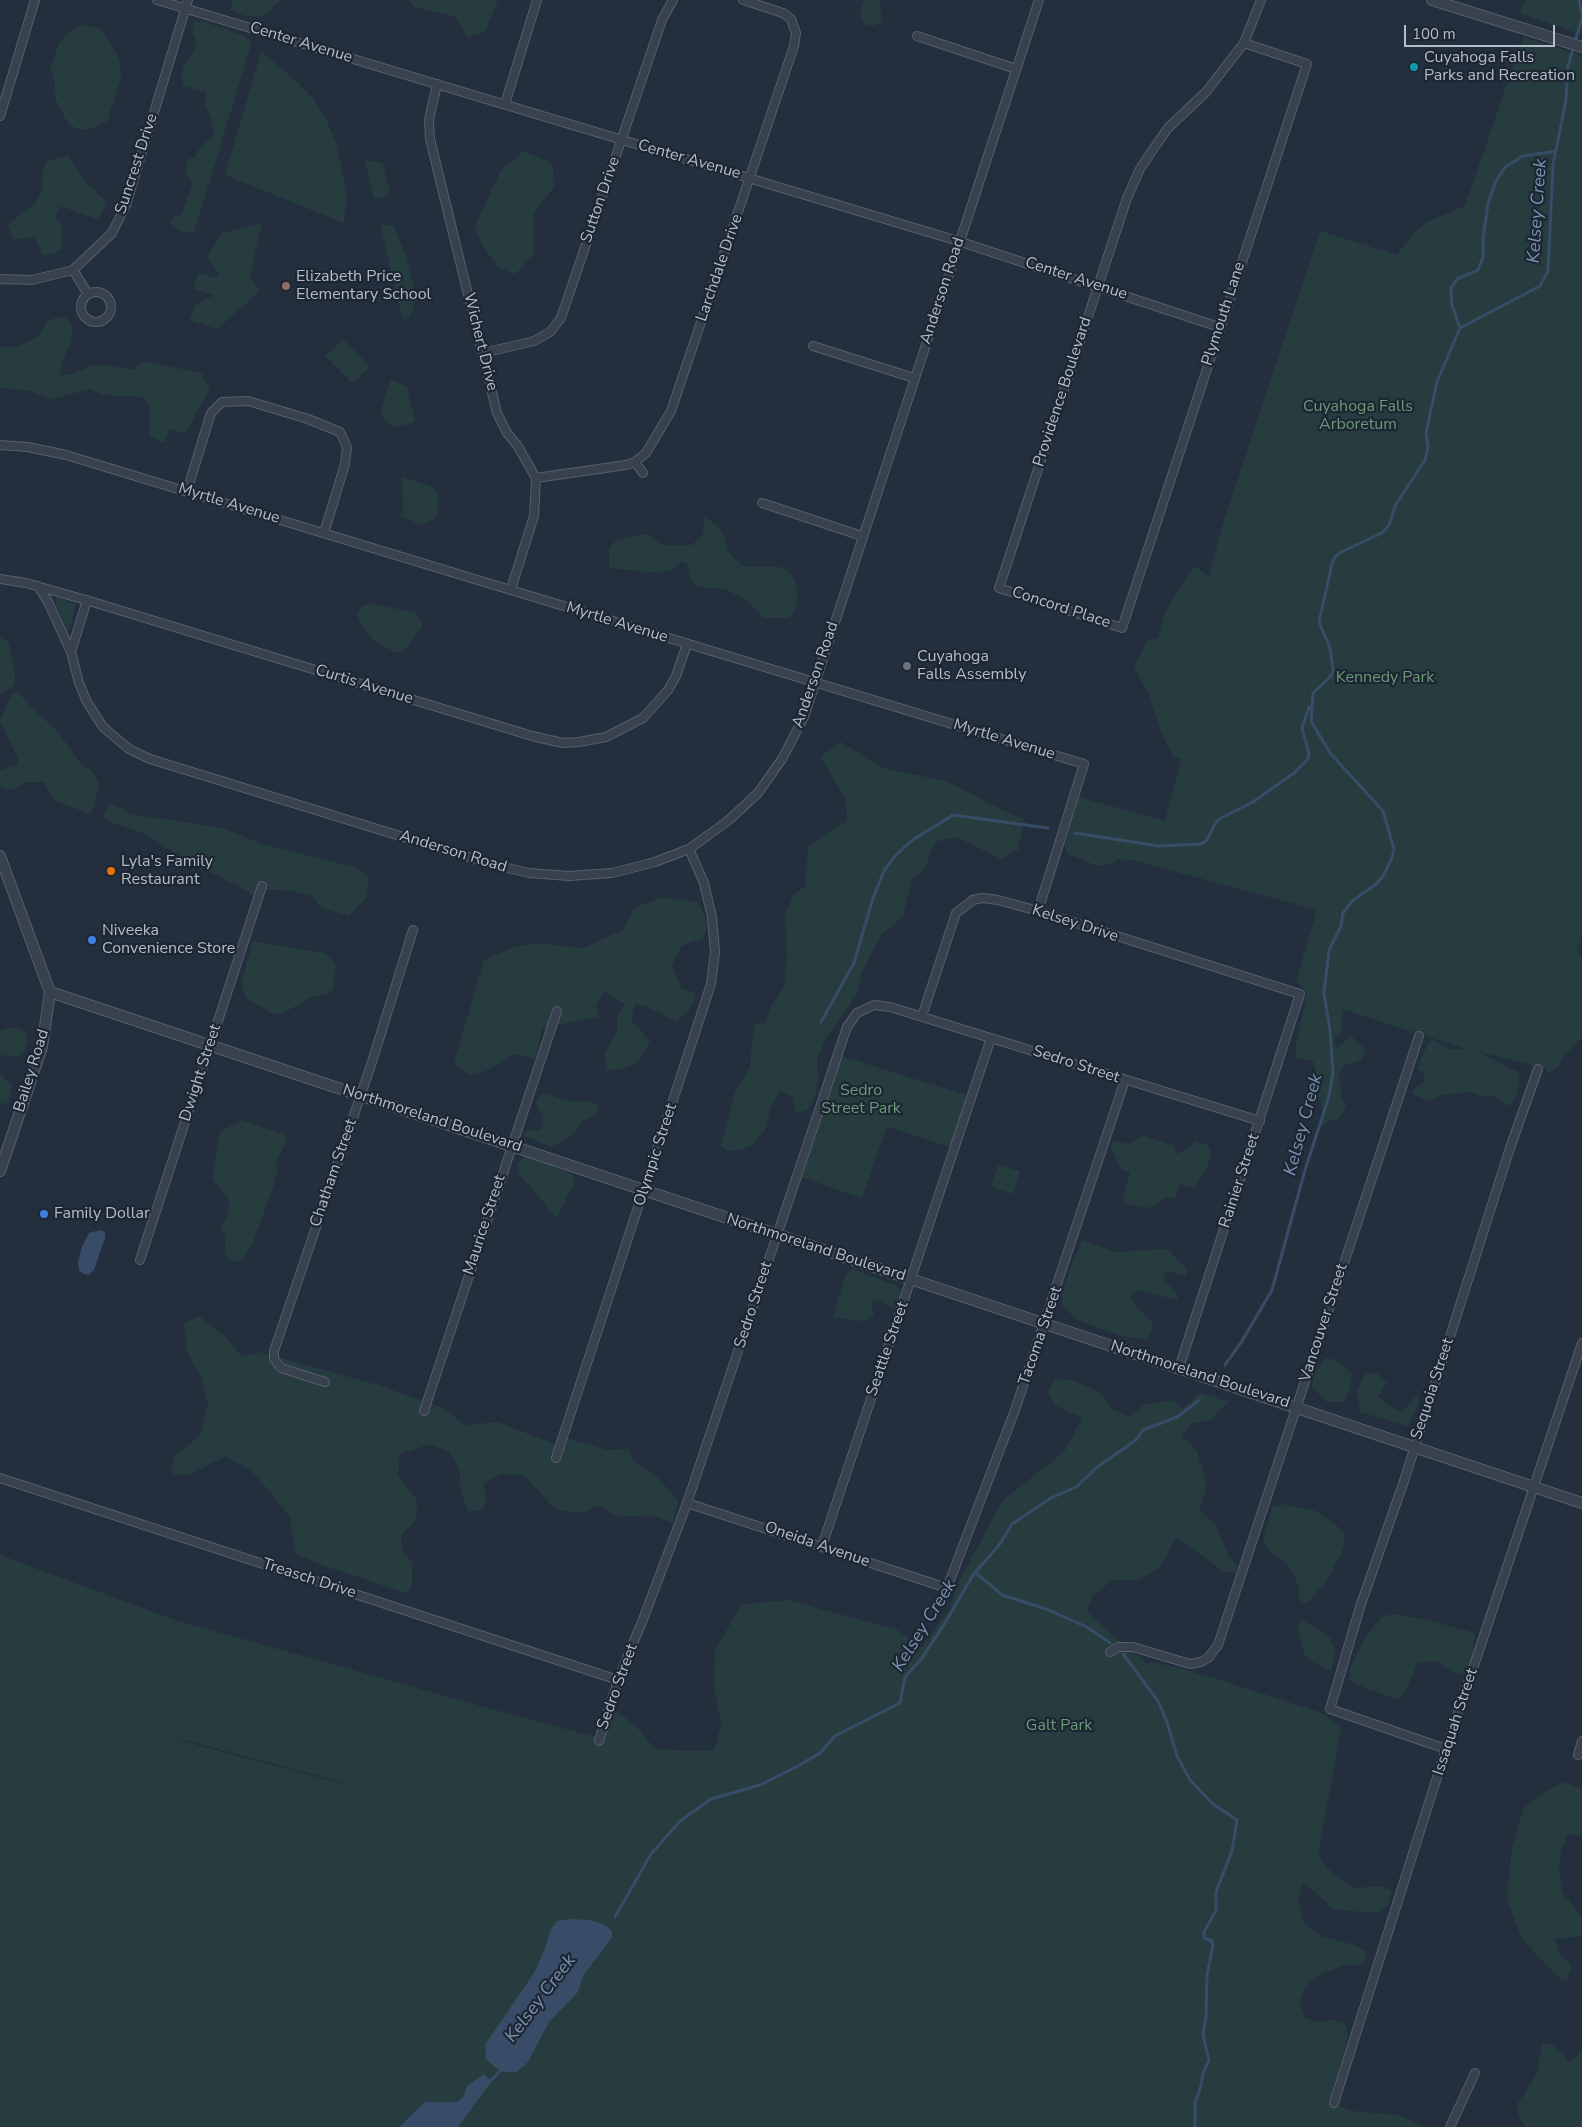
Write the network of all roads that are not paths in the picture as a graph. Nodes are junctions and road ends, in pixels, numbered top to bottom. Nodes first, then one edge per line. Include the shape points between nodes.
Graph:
1 (35, 0) edge
2 (157, 0) edge
3 (188, 0) edge
4 (537, 0) edge
5 (673, 0) edge
6 (743, 0) edge
7 (1039, 0) edge
8 (1261, 0) edge
9 (1432, 0) edge
10 (186, 9) junction
11 (917, 36) dead end
12 (1244, 43) junction
13 (1582, 48) edge
14 (1016, 69) junction
15 (437, 84) junction
16 (505, 104) junction
17 (0, 116) edge
18 (621, 140) junction
19 (750, 177) junction
20 (958, 240) junction
21 (73, 270) junction
22 (0, 278) edge
23 (1098, 286) junction
24 (88, 294) dead end
25 (1220, 327) junction
26 (814, 346) dead end
27 (483, 353) junction
28 (914, 378) junction
29 (0, 445) edge
30 (635, 462) junction
31 (643, 473) dead end
32 (536, 478) junction
33 (187, 491) junction
34 (762, 503) dead end
35 (324, 533) junction
36 (862, 536) junction
37 (0, 579) edge
38 (38, 586) junction
39 (999, 588) joint
40 (510, 589) junction
41 (87, 600) junction
42 (1122, 628) joint
43 (687, 644) junction
44 (71, 652) junction
45 (816, 683) junction
46 (689, 848) junction
47 (0, 856) edge
48 (262, 886) dead end
49 (1038, 911) junction
50 (413, 930) dead end
51 (50, 992) junction
52 (1300, 994) joint
53 (557, 1011) dead end
54 (922, 1016) junction
55 (1419, 1036) dead end
56 (991, 1038) junction
57 (210, 1046) junction
58 (1538, 1069) dead end
59 (1125, 1080) junction
60 (360, 1095) junction
61 (1260, 1121) junction
62 (511, 1146) junction
63 (0, 1172) edge
64 (644, 1190) junction
65 (777, 1235) junction
66 (140, 1260) dead end
67 (911, 1280) junction
68 (1045, 1323) junction
69 (1582, 1343) edge
70 (1179, 1368) junction
71 (325, 1382) dead end
72 (1296, 1407) junction
73 (424, 1411) dead end
74 (1414, 1446) junction
75 (556, 1458) dead end
76 (0, 1478) edge
77 (1535, 1487) junction
78 (687, 1503) junction
79 (1582, 1503) edge
80 (822, 1546) junction
81 (946, 1588) joint
82 (1110, 1652) dead end
83 (618, 1680) junction
84 (599, 1741) dead end
85 (1582, 1741) edge
86 (1446, 1749) junction
87 (1578, 1754) dead end
88 (1475, 2073) dead end
89 (1334, 2103) dead end
90 (1450, 2127) edge

1 - 17 street
2 - 10 street, Center Avenue
3 - 10 street, Suncrest Drive
4 - 16 street
5 - 18 street, Sutton Drive via 662,20
6 - 19 street, Larchdale Drive via 793,18 796,33
7 - 14 street, Anderson Road
8 - 12 street, Providence Boulevard
9 - 13 street
10 - 15 street, Center Avenue
10 - 21 street, Suncrest Drive via 123,213 107,240
11 - 14 street
12 - 23 street, Providence Boulevard via 1206,92 1168,128 1140,168
12 - 25 street, Plymouth Lane via 1307,64
14 - 20 street, Anderson Road
15 - 16 street, Center Avenue
15 - 27 street, Wichert Drive via 429,120 430,139
16 - 18 street, Center Avenue
18 - 19 street, Center Avenue
18 - 27 street, Sutton Drive via 560,318 550,332 534,341
19 - 20 street, Center Avenue
19 - 30 street, Larchdale Drive via 671,411 646,453
20 - 23 street, Center Avenue
20 - 28 street, Anderson Road
21 - 22 street, Suncrest Drive via 32,280
21 - 24 street
23 - 25 street, Center Avenue
23 - 39 street, Providence Boulevard
25 - 42 street, Plymouth Lane
26 - 28 street
27 - 32 street, Wichert Drive via 500,421
28 - 36 street, Anderson Road
29 - 33 street, Myrtle Avenue via 66,455
30 - 31 street
30 - 32 street
32 - 40 street via 534,516
33 - 35 street, Myrtle Avenue
33 - 35 street via 208,420 222,402 248,401 308,419 340,432 347,447 346,464
34 - 36 street
35 - 40 street, Myrtle Avenue
36 - 45 street, Anderson Road
37 - 38 street, Curtis Avenue
38 - 41 street, Curtis Avenue
38 - 44 street, Anderson Road
39 - 42 street, Concord Place
40 - 43 street, Myrtle Avenue
41 - 43 street, Curtis Avenue via 524,734 563,742 606,737 642,718 668,690
41 - 44 street
43 - 45 street, Myrtle Avenue
44 - 46 street, Anderson Road via 79,683 97,719 116,739 150,760 529,873 569,876 612,873 655,862
45 - 46 street, Anderson Road via 794,738 768,780 739,812
45 - 49 street, Myrtle Avenue via 1084,764
46 - 64 street, Olympic Street via 709,900 715,935 714,968 706,1006
47 - 51 street, Bailey Road
48 - 57 street, Dwight Street
49 - 52 street, Kelsey Drive
49 - 54 street, Kelsey Drive via 990,898 973,900 961,907 952,921
50 - 60 street, Chatham Street
51 - 57 street, Northmoreland Boulevard
51 - 63 street, Bailey Road via 42,1047
52 - 61 street, Rainier Street
53 - 62 street, Maurice Street
54 - 56 street, Sedro Street
54 - 65 street, Sedro Street via 874,1005 857,1013 851,1020
55 - 72 street, Vancouver Street
56 - 59 street, Sedro Street
56 - 67 street, Seattle Street
57 - 60 street, Northmoreland Boulevard
57 - 66 street, Dwight Street
58 - 74 street, Sequoia Street
59 - 61 street, Sedro Street
59 - 68 street, Tacoma Street
60 - 62 street, Northmoreland Boulevard
60 - 71 street, Chatham Street via 298,1277 274,1359 281,1368
61 - 70 street, Rainier Street
62 - 64 street, Northmoreland Boulevard
62 - 73 street, Maurice Street
64 - 65 street, Northmoreland Boulevard
64 - 75 street, Olympic Street
65 - 67 street, Northmoreland Boulevard
65 - 78 street, Sedro Street
67 - 68 street, Northmoreland Boulevard
67 - 80 street, Seattle Street
68 - 70 street, Northmoreland Boulevard
68 - 81 street, Tacoma Street via 1000,1451
69 - 77 street, Issaquah Street
70 - 72 street, Northmoreland Boulevard
72 - 74 street, Northmoreland Boulevard
72 - 82 street, Vancouver Street via 1218,1645 1201,1662 1183,1662 1126,1646
74 - 77 street, Northmoreland Boulevard
74 - 86 street, Sequoia Street via 1330,1709
76 - 83 street, Treasch Drive
77 - 79 street, Northmoreland Boulevard
77 - 86 street, Issaquah Street
78 - 80 street, Oneida Avenue
78 - 83 street, Sedro Street
80 - 81 street, Oneida Avenue
83 - 84 street, Sedro Street
85 - 87 street
86 - 89 street, Issaquah Street
88 - 90 street

